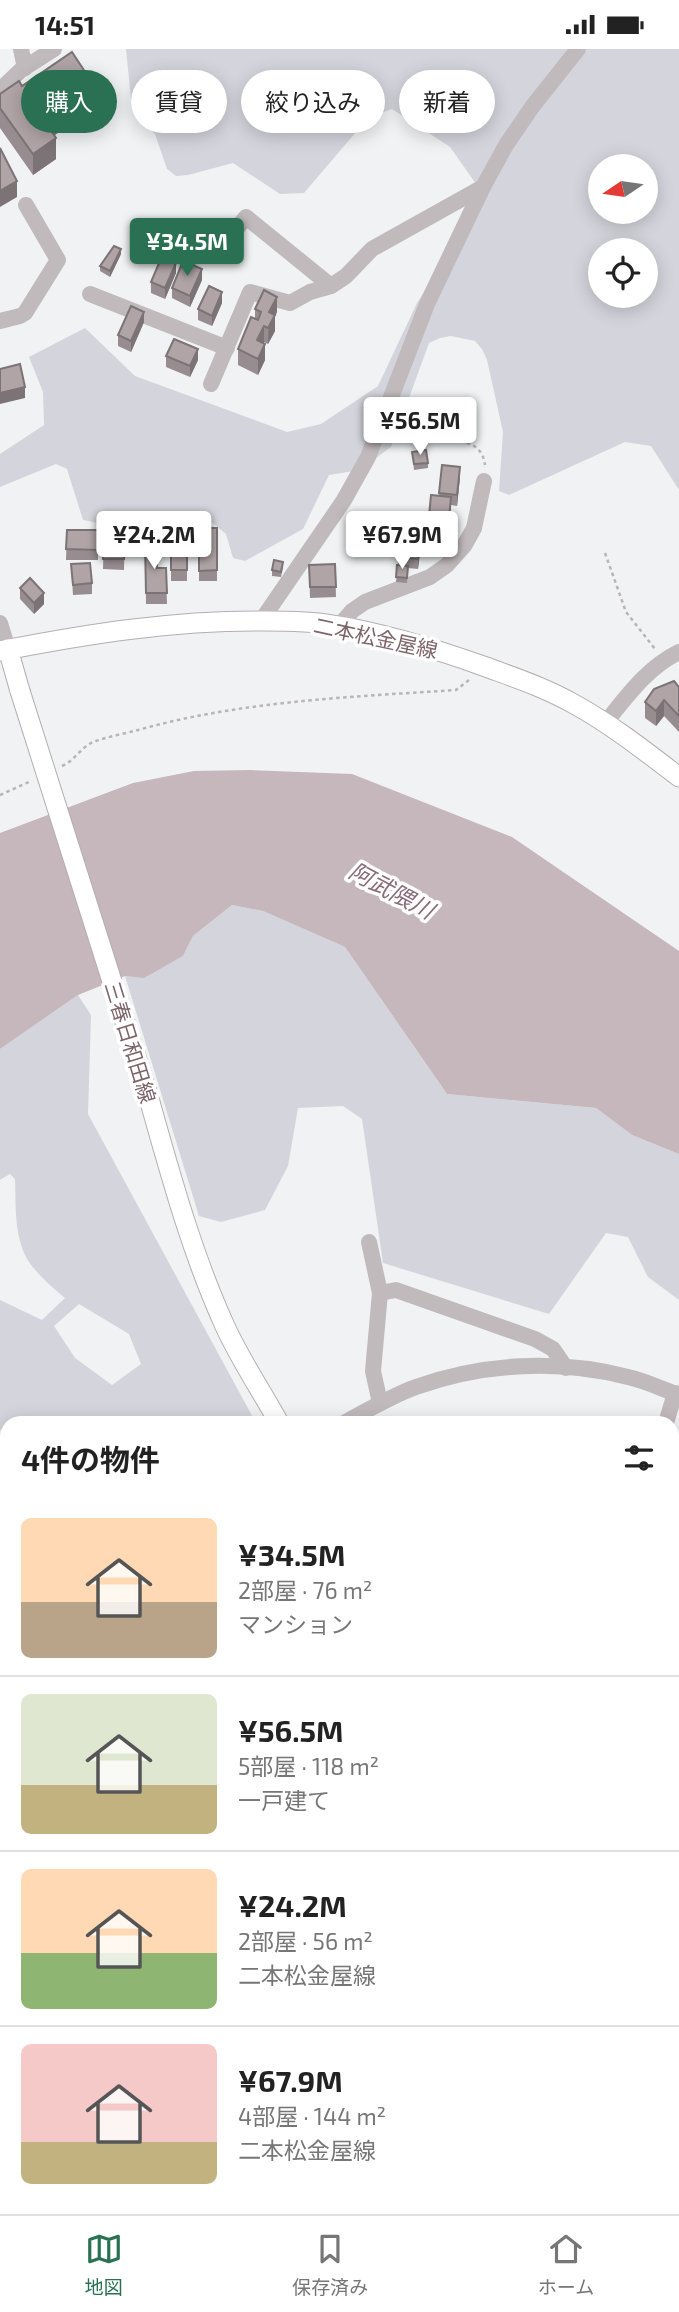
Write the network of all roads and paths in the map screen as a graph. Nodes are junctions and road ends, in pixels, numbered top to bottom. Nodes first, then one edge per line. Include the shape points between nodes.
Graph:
1 (21, 49) edge
2 (54, 49) edge
3 (578, 49) edge
4 (25, 68) junction
5 (0, 90) edge
6 (483, 187) junction
7 (26, 205) dead end
8 (220, 249) dead end
9 (331, 286) junction
10 (90, 294) dead end
11 (0, 321) edge
12 (227, 348) junction
13 (211, 384) dead end
14 (413, 428) dead end
15 (484, 481) joint
16 (605, 553) dead end
17 (261, 621) junction
18 (0, 623) edge
19 (339, 626) junction
20 (4, 650) edge
21 (672, 656) edge
22 (486, 667) junction
23 (606, 722) junction
24 (59, 767) dead end
25 (39, 777) dead end
26 (679, 777) edge
27 (0, 795) edge
28 (369, 1242) dead end
29 (380, 1293) junction
30 (566, 1368) junction
31 (677, 1394) edge
32 (380, 1403) junction
33 (275, 1416) edge
34 (357, 1416) edge
35 (669, 1416) edge

1 - 4 street
2 - 4 street
3 - 6 street via 519,126
4 - 5 street
6 - 9 street via 372,249
6 - 17 street via 427,304 368,457
7 - 11 street via 58,260 25,313
8 - 9 street via 246,217
9 - 12 street via 290,303 250,292
10 - 12 street
12 - 13 street
14 - 15 path via 479,448 484,455
15 - 19 street via 474,528 447,565 430,577 365,602
16 - 21 path via 626,612 648,641
17 - 19 main road, 二本松金屋線
17 - 20 main road, 二本松金屋線 via 159,625
18 - 20 street
19 - 22 main road, 二本松金屋線
20 - 33 main road, 三春日和田線, bridge via 148,1095 189,1239 225,1327
21 - 23 street via 645,675
22 - 23 main road, 二本松金屋線 via 523,679
22 - 24 path via 456,690 334,698 167,722 90,743
23 - 26 main road, 二本松金屋線
25 - 27 path
28 - 29 street
29 - 30 street via 396,1290 535,1339 553,1349
29 - 32 street via 373,1371
30 - 31 street via 630,1377
30 - 32 street via 505,1366 416,1387
31 - 35 street
32 - 34 street

